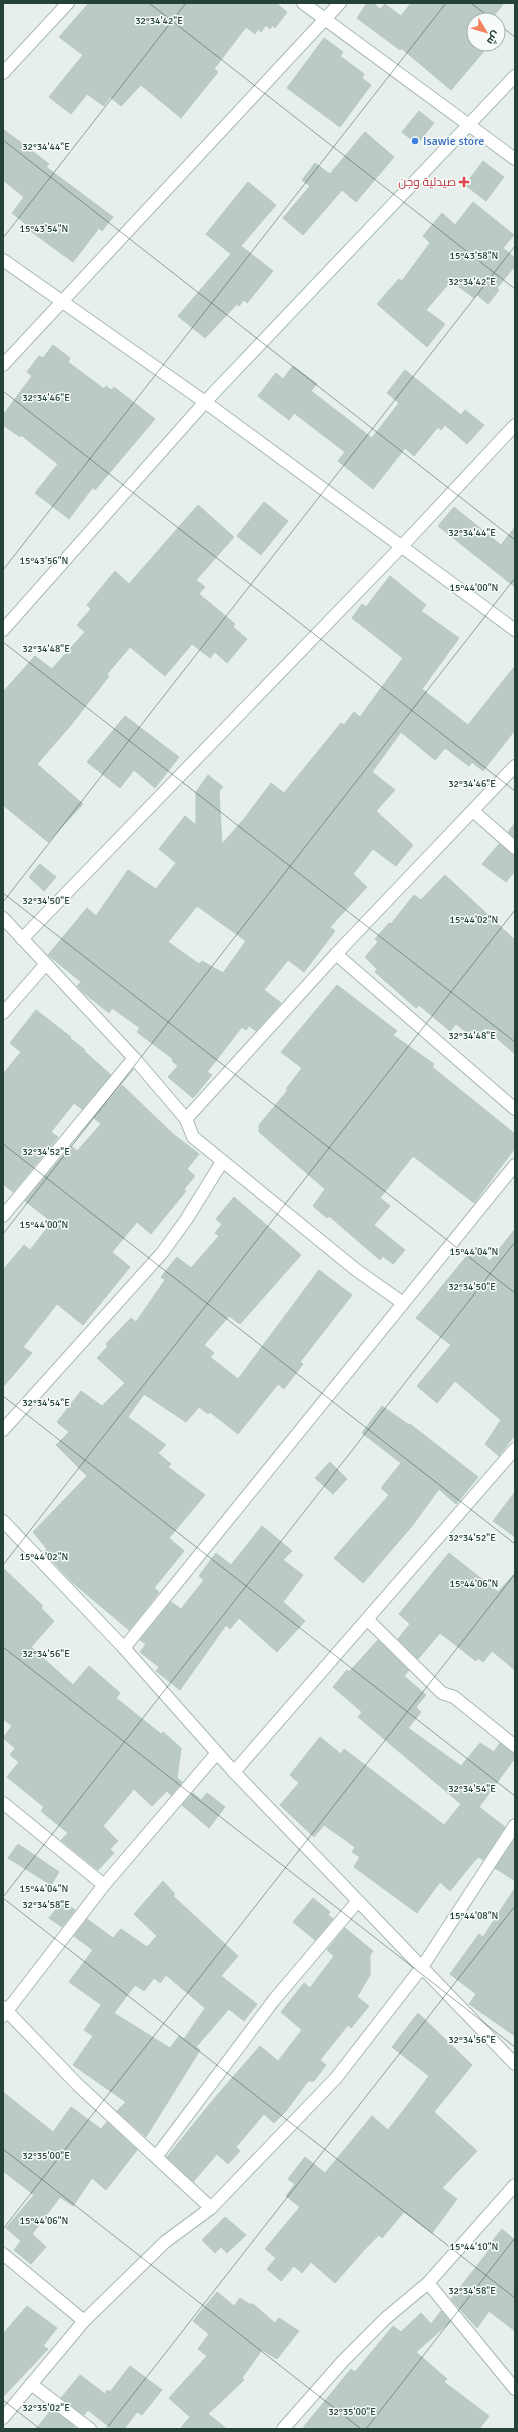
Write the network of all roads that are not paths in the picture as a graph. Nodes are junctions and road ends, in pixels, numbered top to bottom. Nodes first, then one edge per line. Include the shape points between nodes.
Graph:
1 (68, 3) edge
2 (303, 3) edge
3 (340, 3) edge
4 (325, 19) junction
5 (3, 73) edge
6 (515, 76) edge
7 (470, 125) junction
8 (515, 159) edge
9 (3, 260) edge
10 (61, 302) junction
11 (3, 365) edge
12 (205, 402) junction
13 (515, 425) edge
14 (402, 546) junction
15 (3, 630) edge
16 (515, 630) edge
17 (515, 766) edge
18 (473, 811) junction
19 (515, 848) edge
20 (3, 918) edge
21 (22, 939) junction
22 (336, 954) junction
23 (45, 965) junction
24 (3, 1013) edge
25 (134, 1058) junction
26 (515, 1109) edge
27 (186, 1119) junction
28 (222, 1162) junction
29 (515, 1165) edge
30 (3, 1216) edge
31 (403, 1303) junction
32 (3, 1430) edge
33 (513, 1456) edge
34 (3, 1521) edge
35 (368, 1620) junction
36 (124, 1648) junction
37 (515, 1746) edge
38 (216, 1754) junction
39 (234, 1772) junction
40 (3, 1803) edge
41 (515, 1825) edge
42 (104, 1885) junction
43 (357, 1902) junction
44 (422, 1967) junction
45 (5, 2011) edge
46 (515, 2064) edge
47 (156, 2157) junction
48 (515, 2185) edge
49 (211, 2208) junction
50 (3, 2254) edge
51 (428, 2283) junction
52 (84, 2321) junction
53 (31, 2384) junction
54 (515, 2389) edge
55 (3, 2418) edge
56 (90, 2429) edge
57 (283, 2429) edge

1 - 5 street
2 - 4 street
3 - 4 street
4 - 7 street
4 - 10 street
6 - 7 street
7 - 8 street
7 - 12 street
9 - 10 street
10 - 11 street
10 - 12 street
12 - 14 street
12 - 15 street
13 - 14 street
14 - 16 street
14 - 21 street
17 - 18 street
18 - 19 street
18 - 22 street
20 - 21 street
21 - 23 street
22 - 26 street
22 - 27 street
23 - 24 street
23 - 25 street
25 - 27 street
25 - 30 street
27 - 28 street via 193,1137
28 - 31 street via 355,1269
28 - 32 street via 162,1253
29 - 31 street
31 - 36 street
33 - 35 street
34 - 36 street
35 - 37 street via 442,1693 454,1697
35 - 39 street
36 - 38 street
38 - 39 street
38 - 42 street
39 - 43 street
40 - 42 street
41 - 44 street
42 - 45 street
43 - 44 street
43 - 47 street via 274,2000
44 - 46 street
44 - 49 street via 336,2078
45 - 47 street via 52,2060
47 - 49 street
48 - 51 street
49 - 52 street via 165,2242
50 - 52 street
51 - 54 street
51 - 57 street via 386,2318 354,2350
52 - 53 street
53 - 55 street
53 - 56 street

